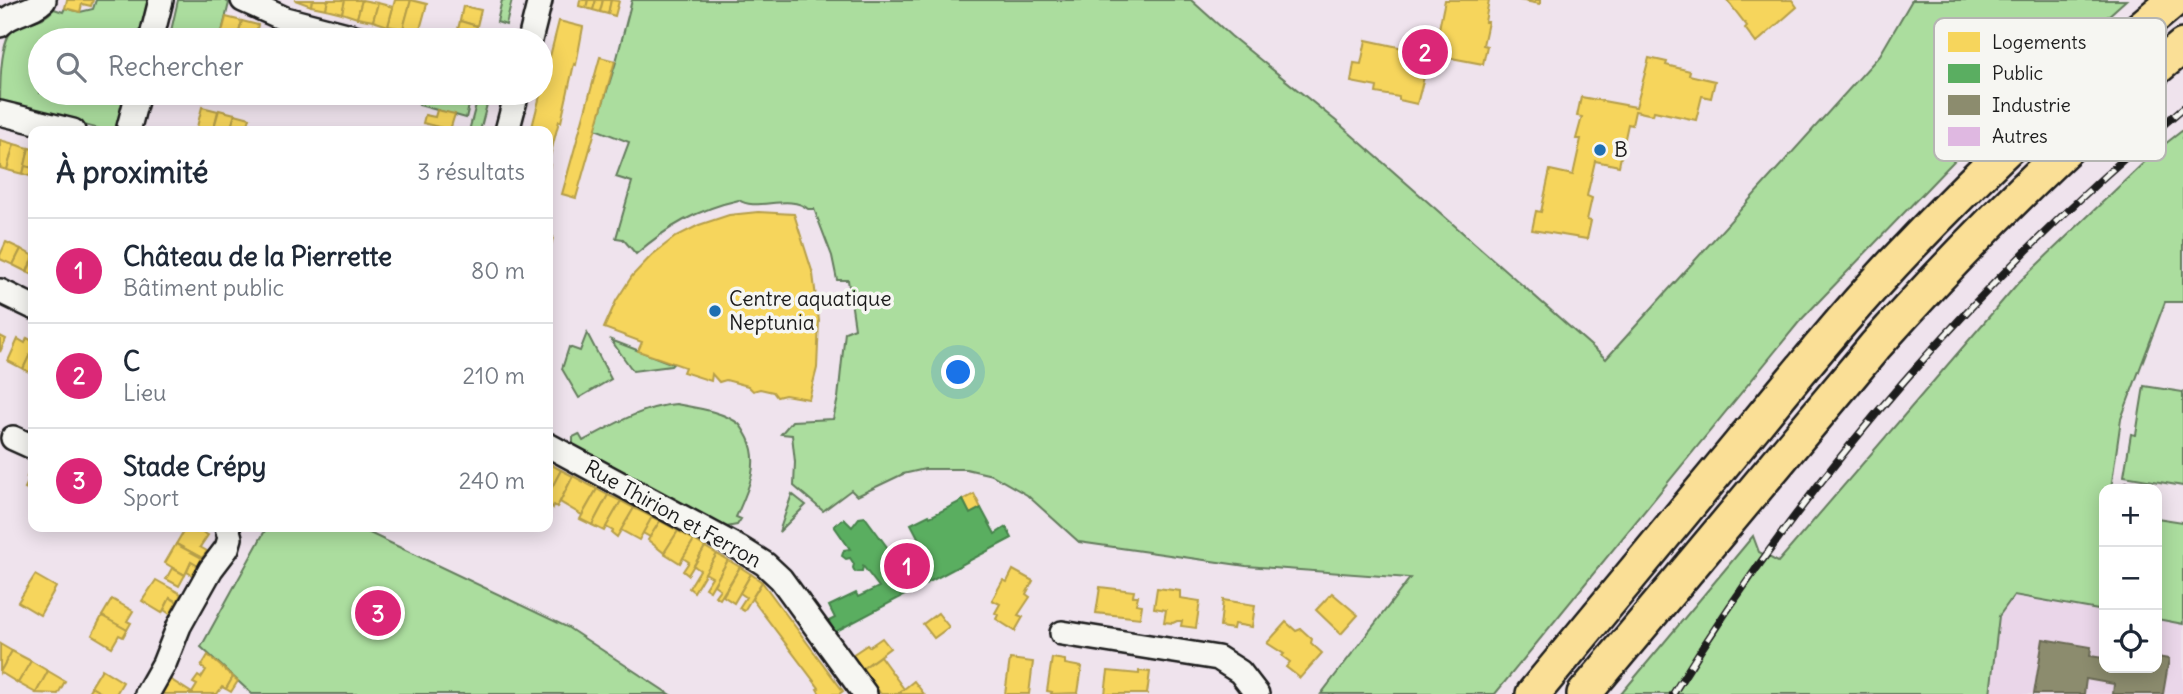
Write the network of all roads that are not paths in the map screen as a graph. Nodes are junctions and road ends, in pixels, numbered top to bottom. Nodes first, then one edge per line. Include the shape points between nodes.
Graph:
1 (44, 0) edge
2 (161, 0) edge
3 (243, 0) edge
4 (540, 0) edge
5 (2174, 0) edge
6 (2153, 18) edge
7 (0, 25) edge
8 (154, 28) edge
9 (320, 28) edge
10 (533, 28) edge
11 (2183, 46) edge
12 (2166, 60) edge
13 (136, 105) edge
14 (514, 105) edge
15 (0, 113) edge
16 (53, 126) edge
17 (134, 126) edge
18 (509, 126) edge
19 (1995, 161) edge
20 (2053, 161) edge
21 (0, 291) edge
22 (28, 305) edge
23 (553, 448) edge
24 (228, 532) edge
25 (1062, 633) dead end
26 (147, 694) edge
27 (865, 694) edge
28 (1257, 694) edge
29 (1533, 694) edge
30 (1584, 694) edge

1 - 7 street
2 - 8 street
3 - 9 street
4 - 10 street
5 - 6 highway
11 - 12 highway
13 - 17 street
14 - 18 street
15 - 16 street
19 - 29 highway via 1833,331
20 - 30 highway via 1866,356
21 - 22 street
23 - 27 street, Rue Thirion et Ferron via 765,564 781,579
24 - 26 street via 227,548 179,626
25 - 28 street via 1218,658 1240,672

